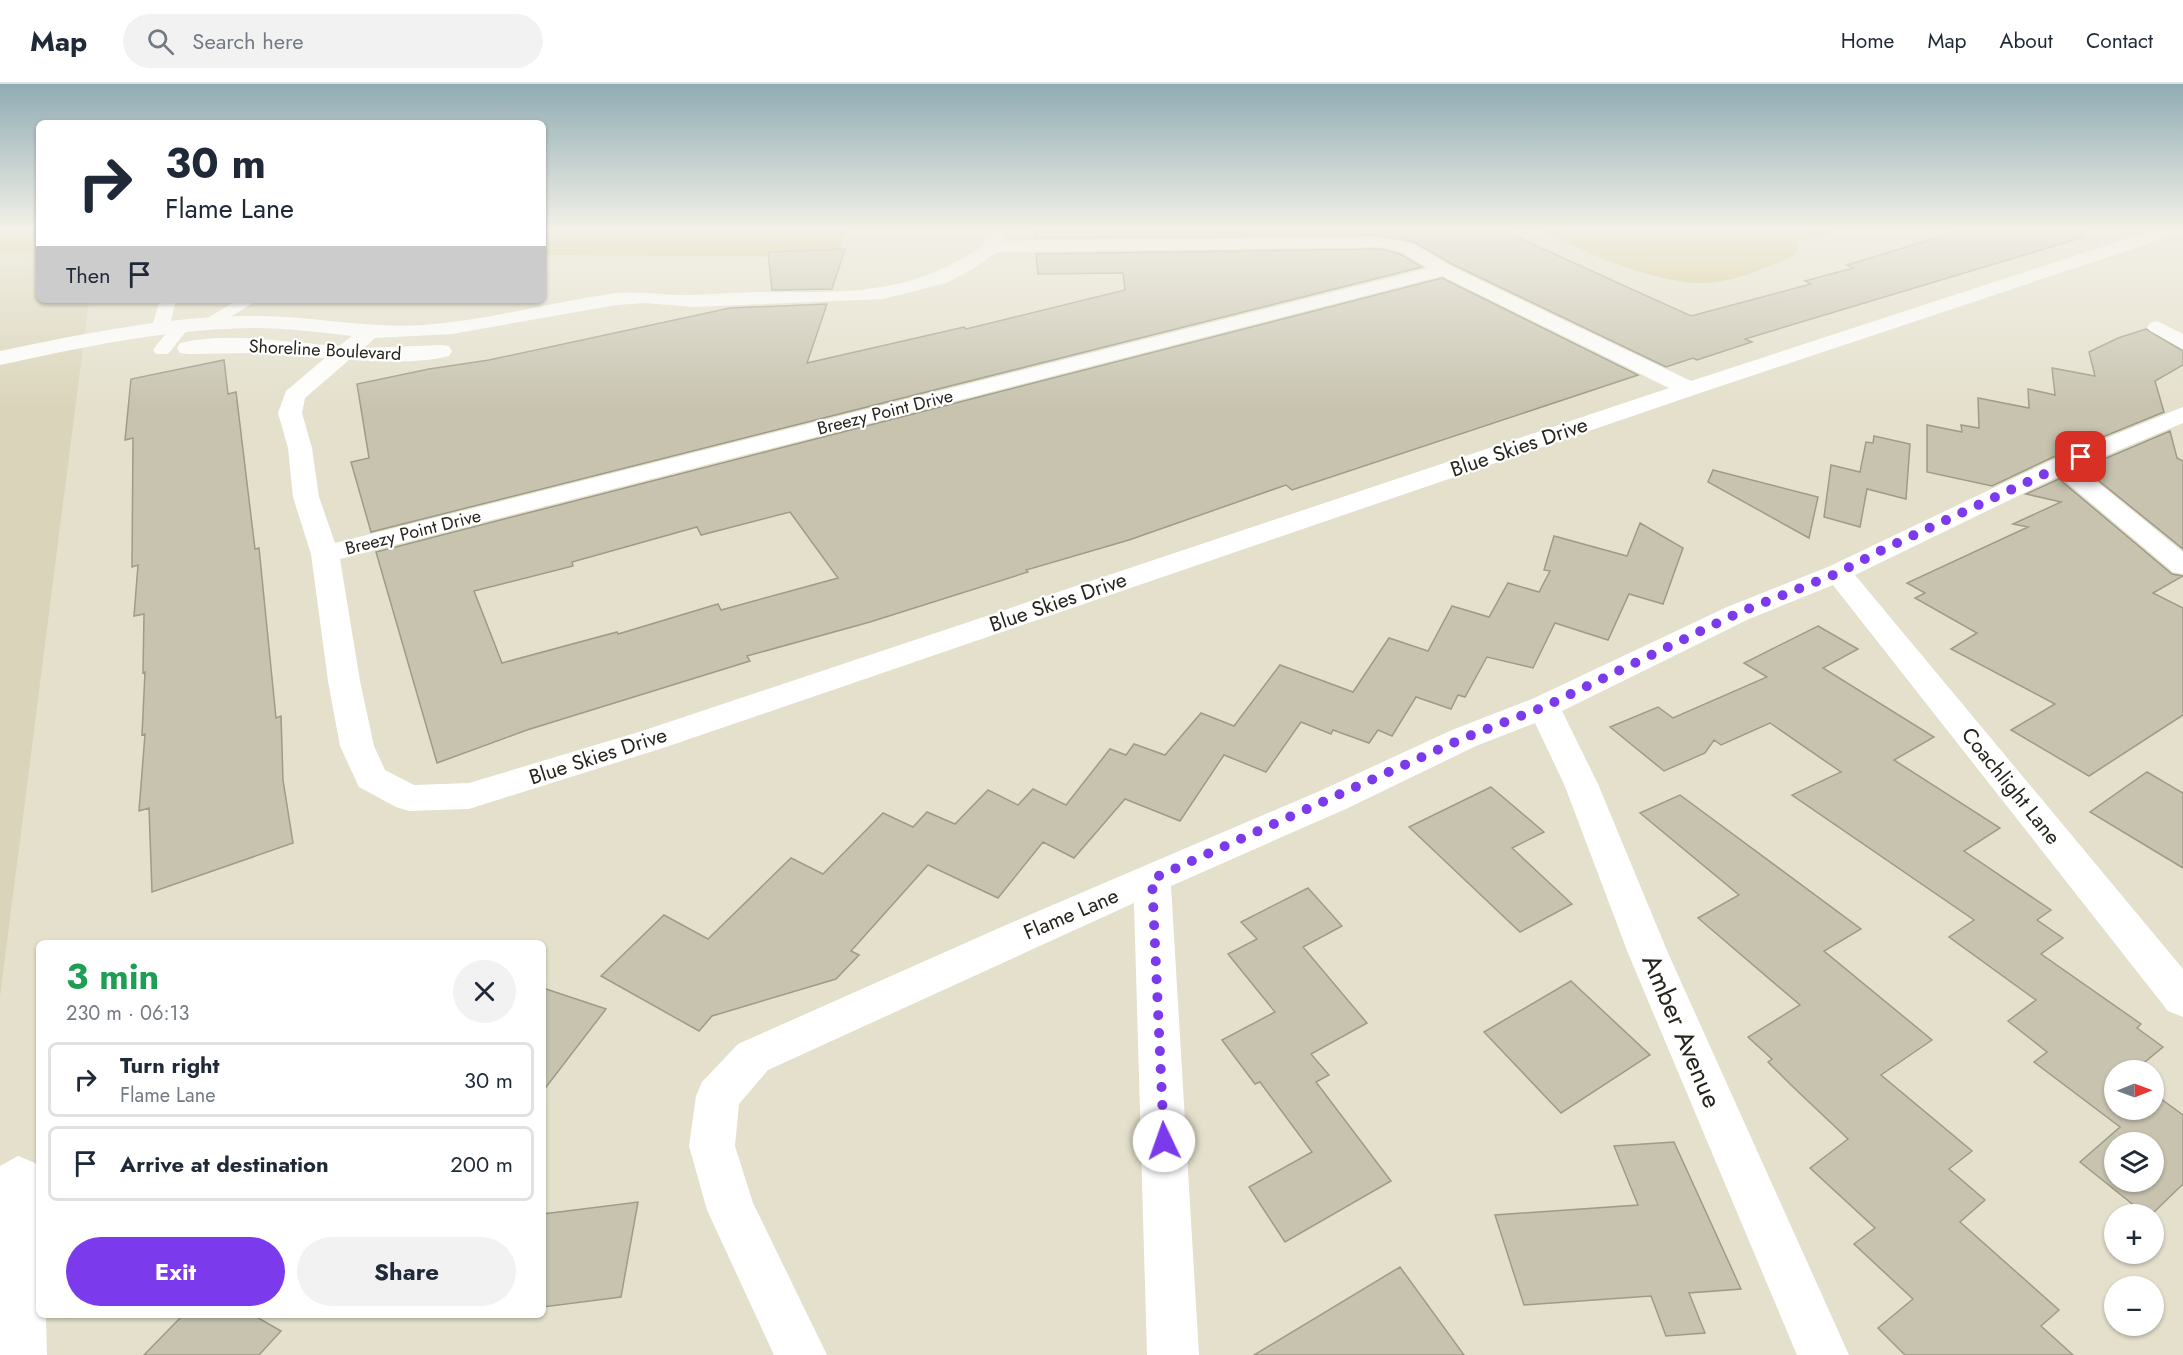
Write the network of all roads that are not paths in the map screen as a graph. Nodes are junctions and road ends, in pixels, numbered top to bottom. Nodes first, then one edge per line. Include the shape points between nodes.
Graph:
1 (913, 287) edge
2 (1376, 287) edge
3 (1480, 287) edge
4 (1997, 287) edge
5 (683, 301) junction
6 (167, 303) edge
7 (244, 303) edge
8 (611, 320) dead end
9 (206, 324) junction
10 (181, 326) junction
11 (2157, 327) dead end
12 (160, 329) junction
13 (369, 332) junction
14 (2183, 344) edge
15 (457, 349) dead end
16 (146, 352) junction
17 (342, 354) junction
18 (0, 358) edge
19 (35, 372) dead end
20 (1689, 389) junction
21 (2183, 414) edge
22 (2061, 465) junction
23 (325, 554) junction
24 (2183, 566) edge
25 (1838, 573) junction
26 (1544, 707) junction
27 (1152, 879) junction
28 (2183, 999) edge
29 (18, 1179) dead end
30 (21, 1355) edge
31 (801, 1355) edge
32 (1173, 1355) edge
33 (1823, 1355) edge

1 - 5 street, Shoreline Boulevard via 845,297
2 - 23 street, Breezy Point Drive
3 - 20 street
4 - 20 street, Blue Skies Drive
5 - 8 street, Shoreline Boulevard
5 - 13 street, Shoreline Boulevard via 646,297 464,327
6 - 12 lane
7 - 9 lane
9 - 10 street, Shoreline Boulevard
9 - 13 street, Shoreline Boulevard via 285,323
10 - 12 street, Shoreline Boulevard
10 - 16 lane
11 - 14 street
12 - 18 street, Shoreline Boulevard
13 - 17 street, Blue Skies Drive
15 - 17 street, Shoreline Boulevard via 424,354
16 - 17 street, Shoreline Boulevard via 249,346
16 - 19 street, Shoreline Boulevard
17 - 23 street, Blue Skies Drive via 294,396 290,412 300,448 306,497
20 - 23 street, Blue Skies Drive via 665,735 469,796 409,798 371,778 357,746
21 - 22 street, Flame Lane
22 - 24 street
22 - 25 street, Flame Lane
25 - 26 street, Flame Lane via 1738,613
25 - 28 street, Coachlight Lane
26 - 27 street, Flame Lane via 1464,738
26 - 33 street, Amber Avenue via 1581,784 1648,953
27 - 31 street, Flame Lane via 753,1057 718,1096 712,1146 731,1210
27 - 32 street
29 - 30 street

